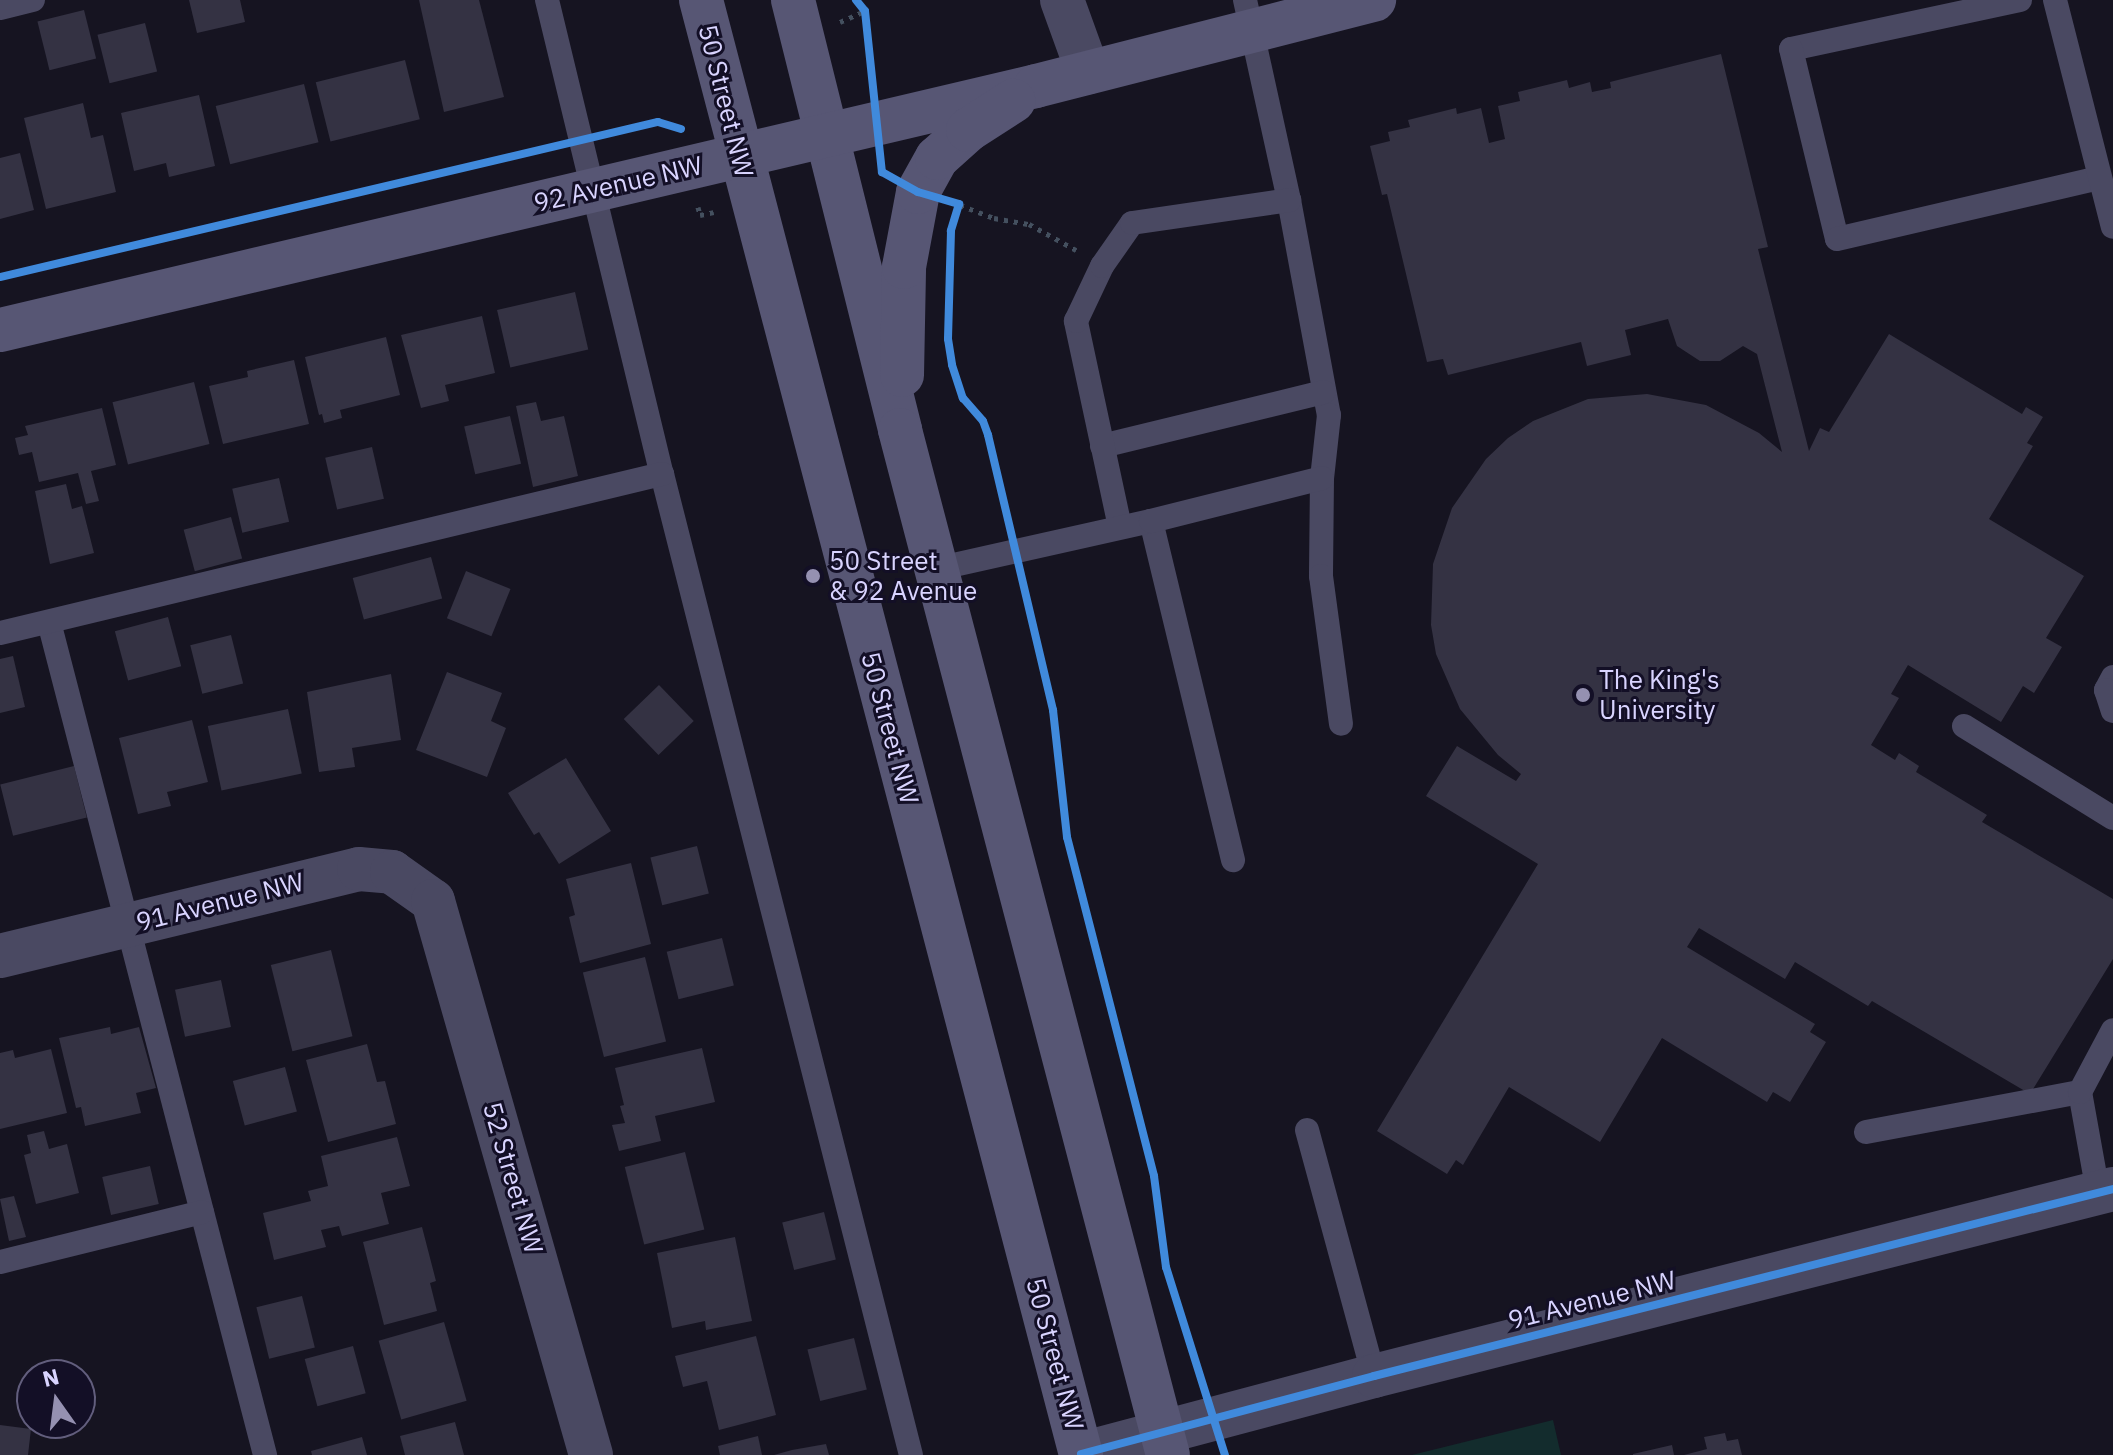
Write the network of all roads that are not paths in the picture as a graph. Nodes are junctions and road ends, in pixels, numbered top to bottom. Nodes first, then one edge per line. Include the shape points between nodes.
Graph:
1 (33, 0) edge
2 (547, 0) edge
3 (701, 0) edge
4 (793, 0) edge
5 (1062, 0) edge
6 (1374, 0) edge
7 (2020, 0) edge
8 (2055, 0) edge
9 (0, 8) edge
10 (1249, 16) edge
11 (1088, 72) junction
12 (1036, 86) junction
13 (826, 135) junction
14 (740, 157) junction
15 (2099, 178) junction
16 (592, 189) junction
17 (1289, 200) junction
18 (2113, 227) edge
19 (0, 330) edge
20 (1324, 392) junction
21 (900, 430) junction
22 (1102, 446) junction
23 (662, 474) junction
24 (1322, 478) junction
25 (1151, 521) junction
26 (1120, 527) junction
27 (936, 569) junction
28 (49, 622) junction
29 (0, 633) edge
30 (2113, 677) edge
31 (2113, 711) edge
32 (1341, 724) dead end
33 (1964, 726) dead end
34 (2113, 818) edge
35 (1233, 860) dead end
36 (433, 901) joint
37 (127, 925) junction
38 (0, 956) edge
39 (2113, 1030) edge
40 (2080, 1092) junction
41 (1307, 1130) dead end
42 (1866, 1132) dead end
43 (2106, 1191) edge
44 (202, 1212) junction
45 (0, 1262) edge
46 (1374, 1376) junction
47 (1165, 1445) edge
48 (265, 1455) edge
49 (591, 1455) edge
50 (911, 1455) edge
51 (1081, 1455) edge

1 - 9 lane
2 - 16 lane
3 - 14 main road, 50 Street NW
4 - 13 main road
5 - 11 street
6 - 10 main road, 92 Avenue NW
7 - 15 lane via 1791,49 1837,239
8 - 15 lane
10 - 11 main road, 92 Avenue NW
10 - 17 lane
11 - 12 main road, 92 Avenue NW
12 - 13 main road, 92 Avenue NW
12 - 21 main road via 968,130 937,158 918,192 904,267
13 - 14 main road, 92 Avenue NW
13 - 21 main road
14 - 16 main road, 92 Avenue NW
14 - 51 main road, 50 Street NW
15 - 18 lane
16 - 19 main road, 92 Avenue NW
16 - 23 lane
17 - 20 lane
17 - 22 lane via 1132,223 1102,266 1076,321
20 - 22 lane
20 - 24 lane via 1329,415
21 - 27 main road
22 - 26 lane
23 - 28 lane
23 - 50 lane
24 - 25 lane
24 - 32 lane via 1321,576
25 - 26 lane
25 - 35 lane
26 - 27 lane
27 - 47 main road
28 - 29 lane
28 - 37 lane
30 - 31 lane via 2106,690
33 - 34 lane
36 - 37 street, 91 Avenue NW via 392,872 359,869
36 - 49 street, 52 Street NW
37 - 38 street, 91 Avenue NW
37 - 44 lane
39 - 40 lane
40 - 42 lane
40 - 43 lane
41 - 46 lane
43 - 46 street, 91 Avenue NW
44 - 45 lane
44 - 48 lane
46 - 47 street, 91 Avenue NW
47 - 51 street, 91 Avenue NW

